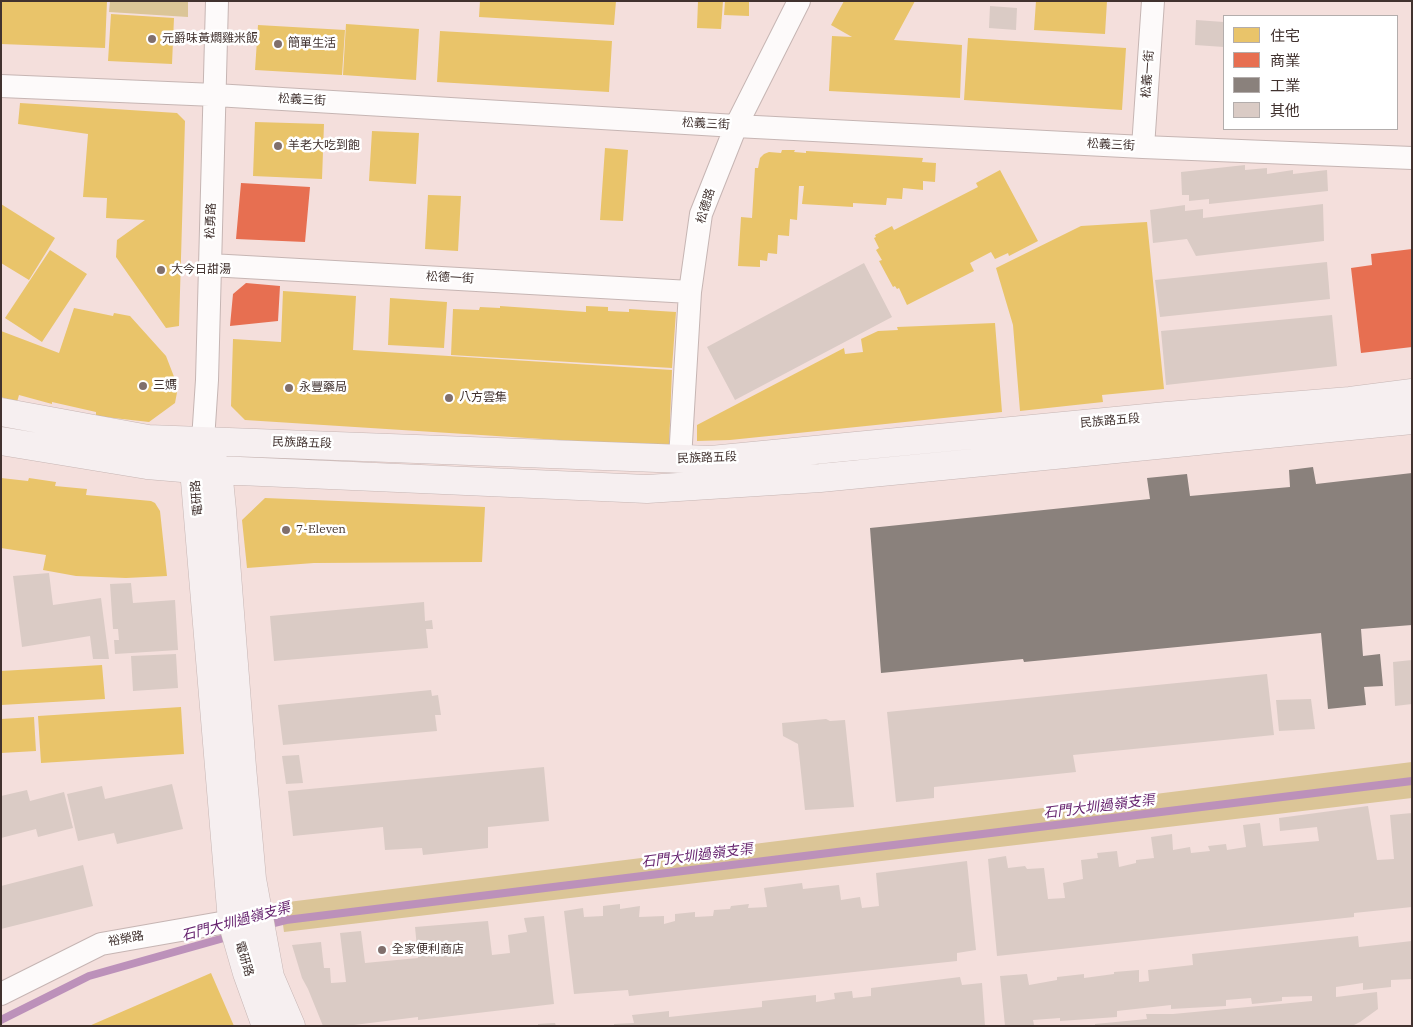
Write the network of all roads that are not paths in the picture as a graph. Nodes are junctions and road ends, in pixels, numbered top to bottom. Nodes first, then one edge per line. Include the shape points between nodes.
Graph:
1 (217, 1) edge
2 (799, 1) edge
3 (1153, 1) edge
4 (1, 86) edge
5 (215, 95) junction
6 (736, 126) junction
7 (1143, 147) junction
8 (1412, 158) edge
9 (210, 265) junction
10 (690, 292) junction
11 (1412, 393) edge
12 (1, 412) edge
13 (1412, 420) edge
14 (203, 440) junction
15 (1, 441) edge
16 (680, 459) junction
17 (206, 469) junction
18 (232, 921) junction
19 (1, 994) edge
20 (266, 1026) edge
21 (291, 1026) edge

1 - 5 street, 松勇路
2 - 6 street, 松德路
3 - 7 street, 松義一街
4 - 5 street, 松義三街
5 - 6 street, 松義三街
5 - 9 street, 松勇路
6 - 7 street, 松義三街
6 - 10 street, 松德路 via 701,214
7 - 8 street, 松義三街
9 - 10 street, 松德一街
9 - 14 street, 松勇路
10 - 16 street, 松德路
11 - 16 main road, 民族路五段 via 711,460
12 - 14 main road, 民族路五段 via 148,439
13 - 17 main road via 820,478 647,489
14 - 16 main road, 民族路五段
14 - 17 main road, 電研路
15 - 17 main road via 147,465
17 - 18 main road, 電研路
17 - 21 main road, 電研路 via 226,547 252,879 270,977
18 - 19 street, 裕榮路 via 101,944
18 - 20 main road, 電研路

